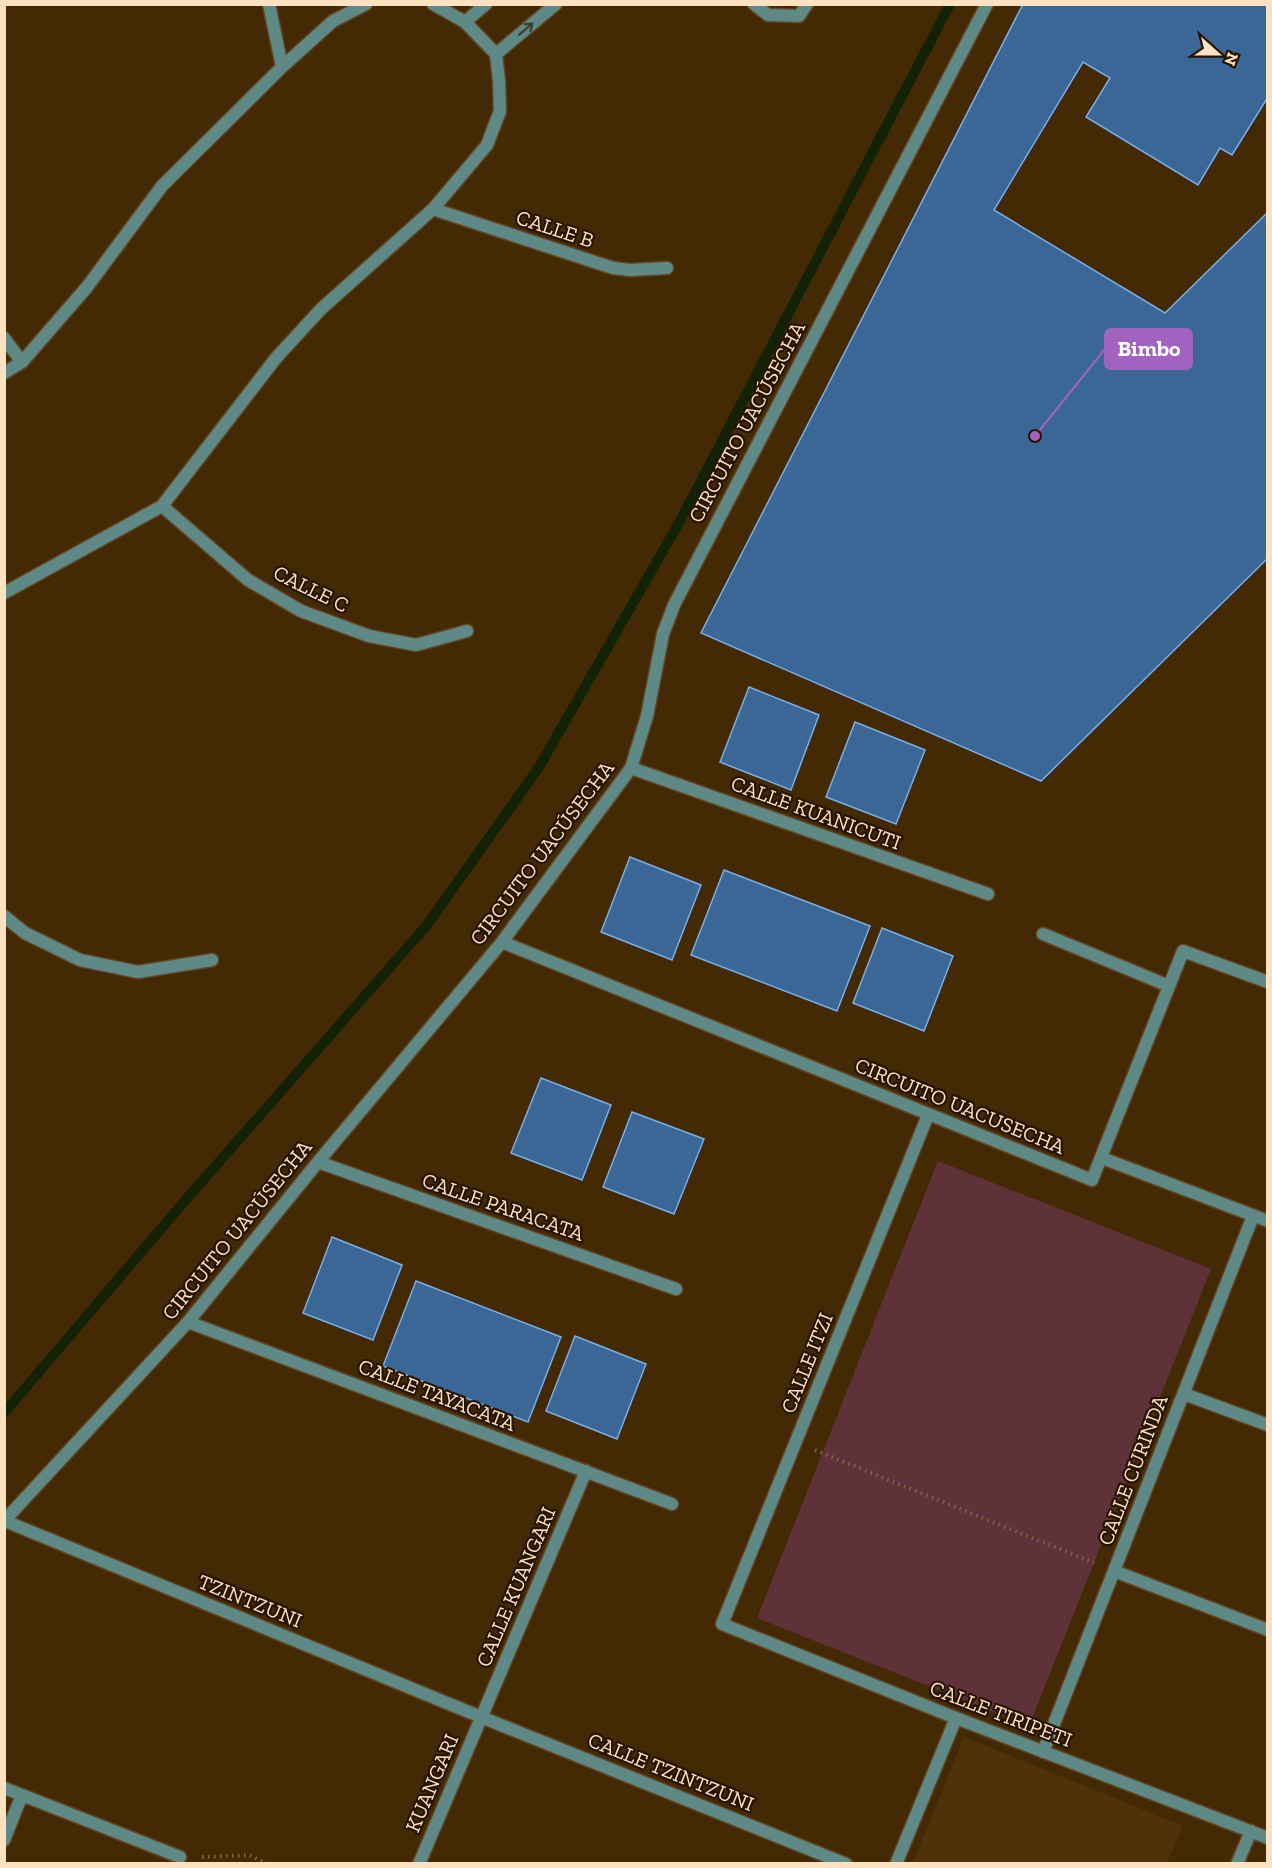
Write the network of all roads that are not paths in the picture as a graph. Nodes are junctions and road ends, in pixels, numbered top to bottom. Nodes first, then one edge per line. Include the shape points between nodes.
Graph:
1 (269, 4) edge
2 (366, 4) edge
3 (433, 4) edge
4 (486, 4) edge
5 (556, 4) edge
6 (754, 4) edge
7 (807, 4) edge
8 (987, 4) edge
9 (465, 22) junction
10 (496, 54) junction
11 (282, 67) junction
12 (434, 209) junction
13 (668, 268) dead end
14 (4, 338) edge
15 (22, 362) junction
16 (4, 373) edge
17 (162, 506) junction
18 (4, 593) edge
19 (467, 631) dead end
20 (631, 768) junction
21 (988, 894) dead end
22 (4, 916) edge
23 (1043, 934) dead end
24 (502, 942) junction
25 (212, 960) dead end
26 (1268, 982) edge
27 (1169, 986) junction
28 (928, 1115) junction
29 (1102, 1158) junction
30 (318, 1162) junction
31 (1253, 1216) junction
32 (1268, 1221) edge
33 (676, 1289) dead end
34 (188, 1322) junction
35 (1184, 1394) junction
36 (1268, 1425) edge
37 (586, 1472) junction
38 (672, 1504) dead end
39 (5, 1521) edge
40 (1114, 1571) junction
41 (722, 1624) joint
42 (1268, 1630) edge
43 (481, 1717) junction
44 (956, 1718) junction
45 (1043, 1752) junction
46 (4, 1788) edge
47 (22, 1795) junction
48 (1251, 1831) junction
49 (1268, 1838) edge
50 (4, 1840) edge
51 (180, 1857) road end
52 (418, 1863) edge
53 (846, 1863) edge
54 (896, 1863) edge
55 (1238, 1863) edge

1 - 11 street
2 - 11 street via 333,21
3 - 9 street
4 - 9 street
10 -> 5 street
6 - 7 street via 768,15 799,15
8 - 20 street, CIRCUITO UACÚSECHA via 674,605 663,634
9 - 10 street
10 - 12 street via 500,111 487,145
11 - 15 street via 162,186 87,287
12 - 13 street, CALLE B via 613,268
12 - 17 street via 321,309 276,358
14 - 15 street
15 - 16 street
17 - 18 street
17 - 19 street, CALLE C via 248,580 301,611 369,636 416,645
20 - 21 street, CALLE KUANICUTI
20 - 24 street, CIRCUITO UACÚSECHA
22 - 25 street via 25,933 80,960 126,970 138,972
23 - 27 street
24 - 28 street, CIRCUITO UACUSECHA
24 - 30 street, CIRCUITO UACÚSECHA
26 - 27 street, CIRCUITO UACUSECHA via 1183,951
27 - 29 street, CIRCUITO UACUSECHA
28 - 29 street, CIRCUITO UACUSECHA via 1092,1180
28 - 41 street, CALLE ITZI
29 - 31 street
30 - 33 street, CALLE PARACATA
30 - 34 street, CIRCUITO UACÚSECHA
31 - 32 street
31 - 35 street, CALLE CURINDA
34 - 37 street, CALLE TAYACATA
34 - 39 street, CIRCUITO UACÚSECHA
35 - 36 street
35 - 40 street, CALLE CURINDA
37 - 38 street, CALLE TAYACATA
37 - 43 street, CALLE KUANGARI
39 - 43 street, TZINTZUNI
40 - 42 street
40 - 45 street, CALLE CURINDA
41 - 44 street, CALLE TIRIPETI
43 - 52 street, KUANGARI
43 - 53 street, CALLE TZINTZUNI
44 - 45 street, CALLE TIRIPETI
44 - 54 street
45 - 48 street, CALLE TIRIPETI
46 - 47 street
47 - 50 street
47 - 51 street
48 - 49 street, CALLE TIRIPETI
48 - 55 street

